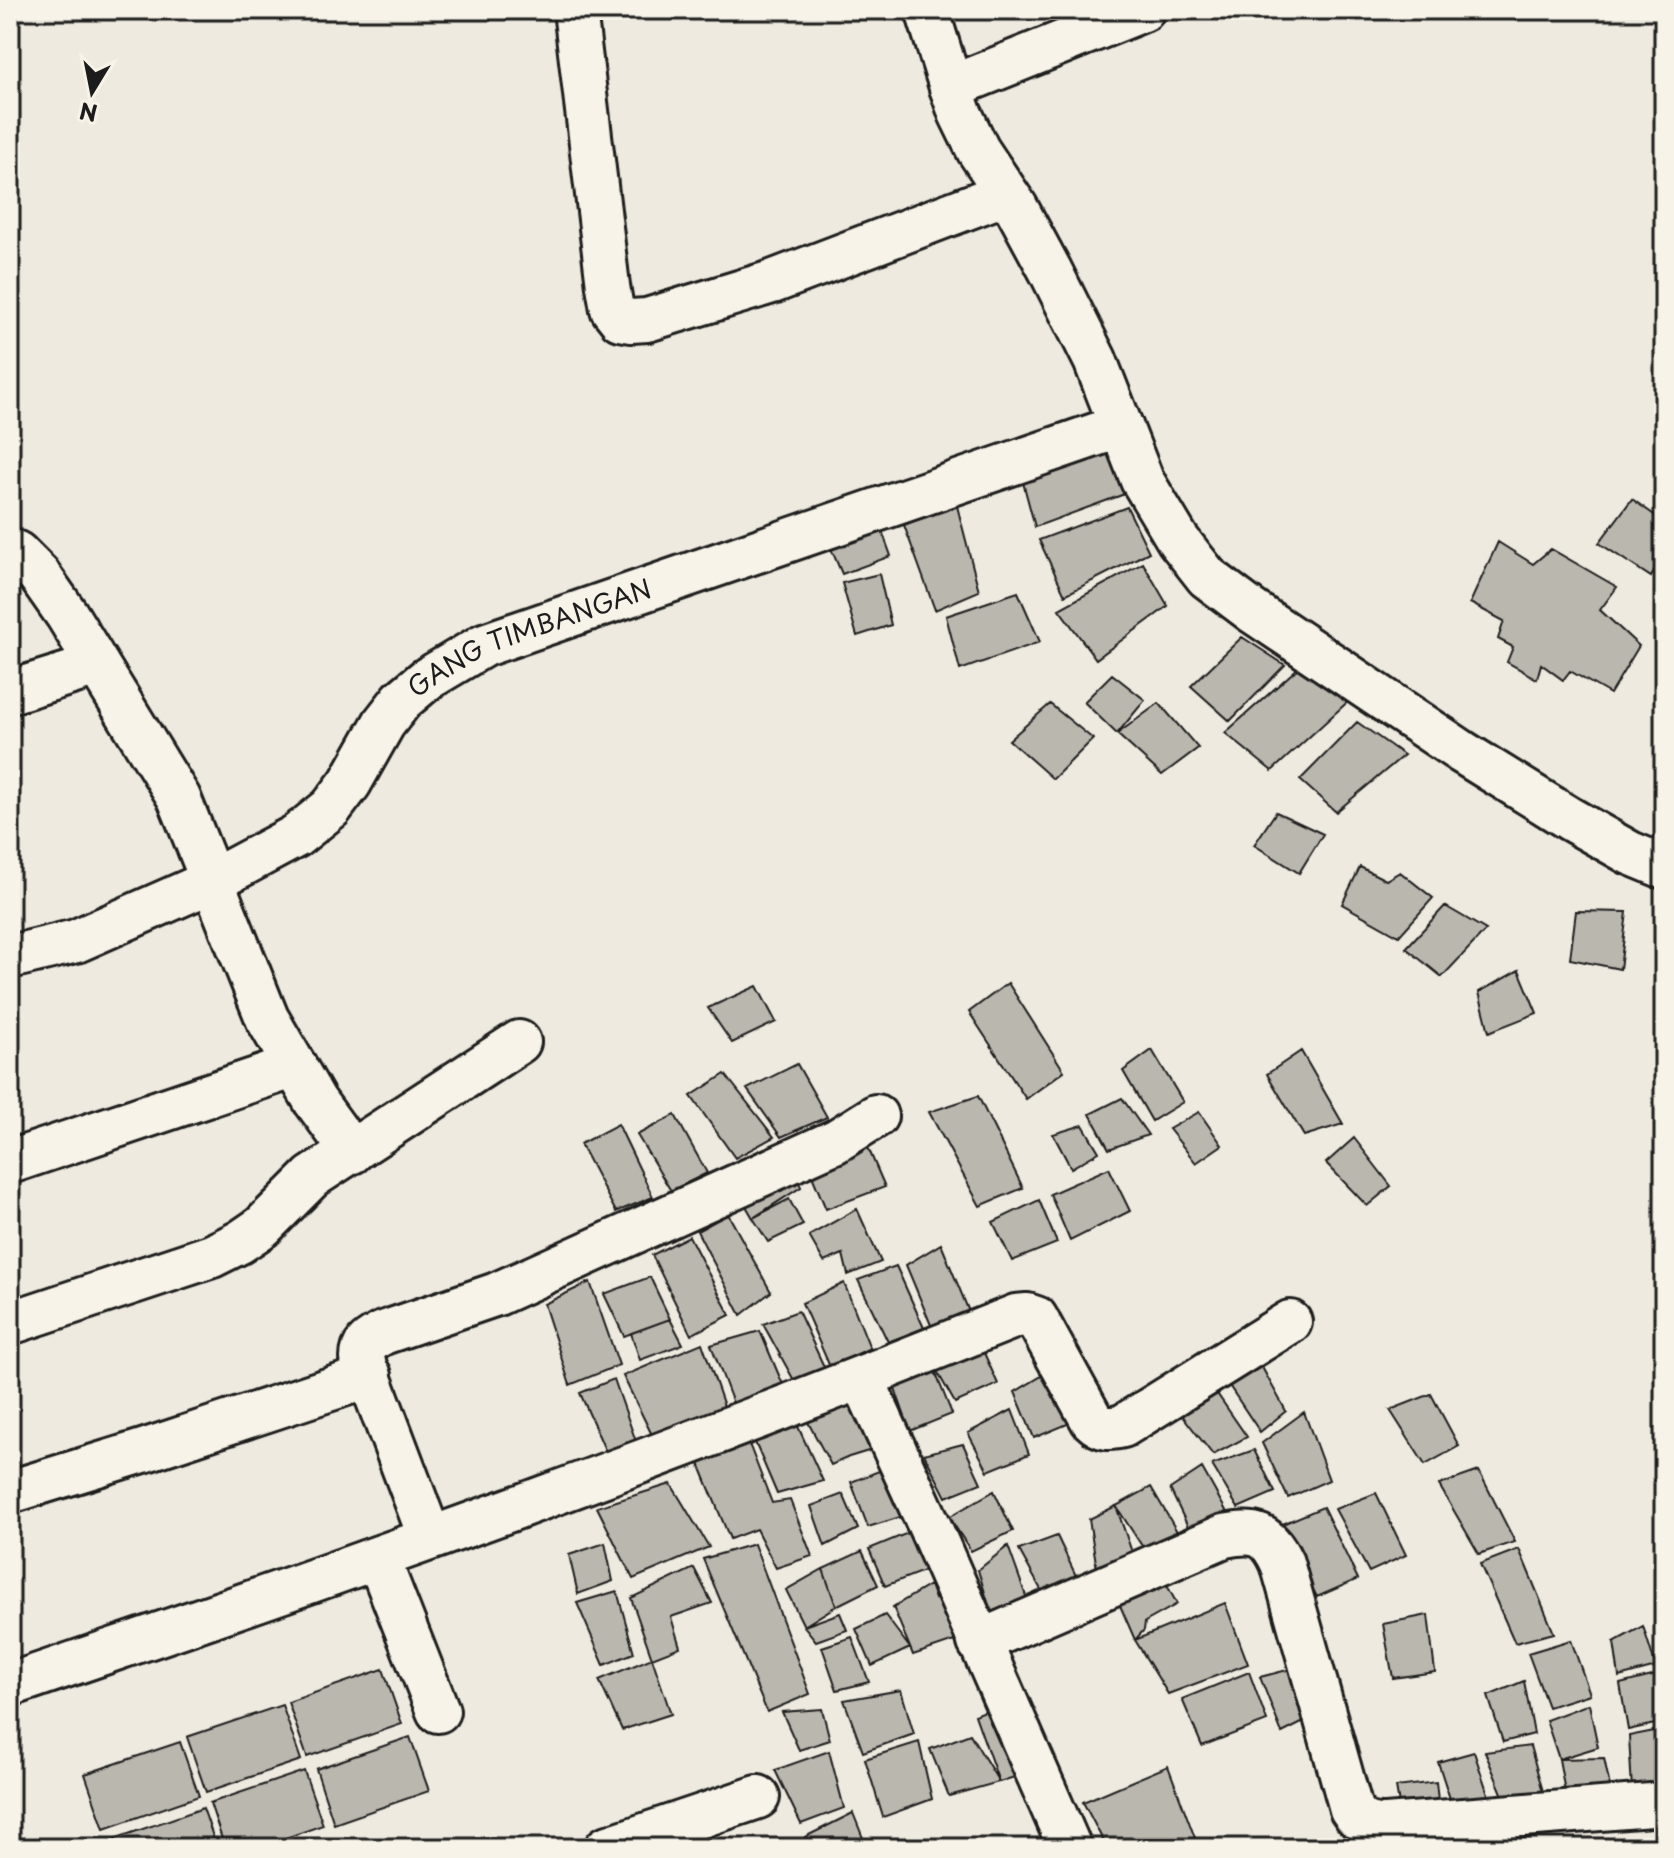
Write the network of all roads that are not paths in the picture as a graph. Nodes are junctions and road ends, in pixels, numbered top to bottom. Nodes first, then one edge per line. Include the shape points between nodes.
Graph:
1 (575, 10) edge
2 (927, 10) edge
3 (1143, 10) edge
4 (951, 87) junction
5 (1006, 193) junction
6 (1121, 426) junction
7 (10, 550) edge
8 (97, 665) junction
9 (10, 692) edge
10 (1664, 867) edge
11 (212, 881) junction
12 (10, 957) edge
13 (519, 1042) dead end
14 (295, 1066) junction
15 (876, 1116) dead end
16 (352, 1152) junction
17 (10, 1162) edge
18 (1290, 1322) dead end
19 (10, 1323) edge
20 (370, 1376) junction
21 (862, 1378) junction
22 (10, 1492) edge
23 (430, 1538) junction
24 (378, 1558) junction
25 (979, 1642) junction
26 (10, 1685) edge
27 (438, 1711) dead end
28 (758, 1797) dead end
29 (1664, 1804) edge
30 (606, 1848) edge
31 (1070, 1848) edge

1 - 5 street via 608,286 612,309 620,319 647,320 772,282
2 - 4 street
3 - 4 street
4 - 5 street via 978,150
5 - 6 street via 1057,282
6 - 10 street via 1142,480 1207,577 1462,752 1570,819
6 - 11 street, GANG TIMBANGAN via 484,645 402,700 331,808 296,836
7 - 8 street via 39,575
8 - 9 street
8 - 11 street via 179,798
11 - 12 street, GANG TIMBANGAN via 76,941
11 - 14 street via 267,1018
13 - 16 street
14 - 16 street
14 - 17 street
15 - 20 street via 836,1141 497,1294 383,1333 367,1342 362,1352
16 - 19 street via 312,1177 240,1242
18 - 21 street via 1113,1428 1092,1420 1036,1318 1027,1315
20 - 22 street
20 - 23 street
21 - 23 street
21 - 25 street
23 - 24 street
24 - 26 street
24 - 27 street
25 - 29 street via 1224,1536 1258,1536 1268,1539 1282,1563 1356,1818 1386,1826
25 - 31 street
28 - 30 street

